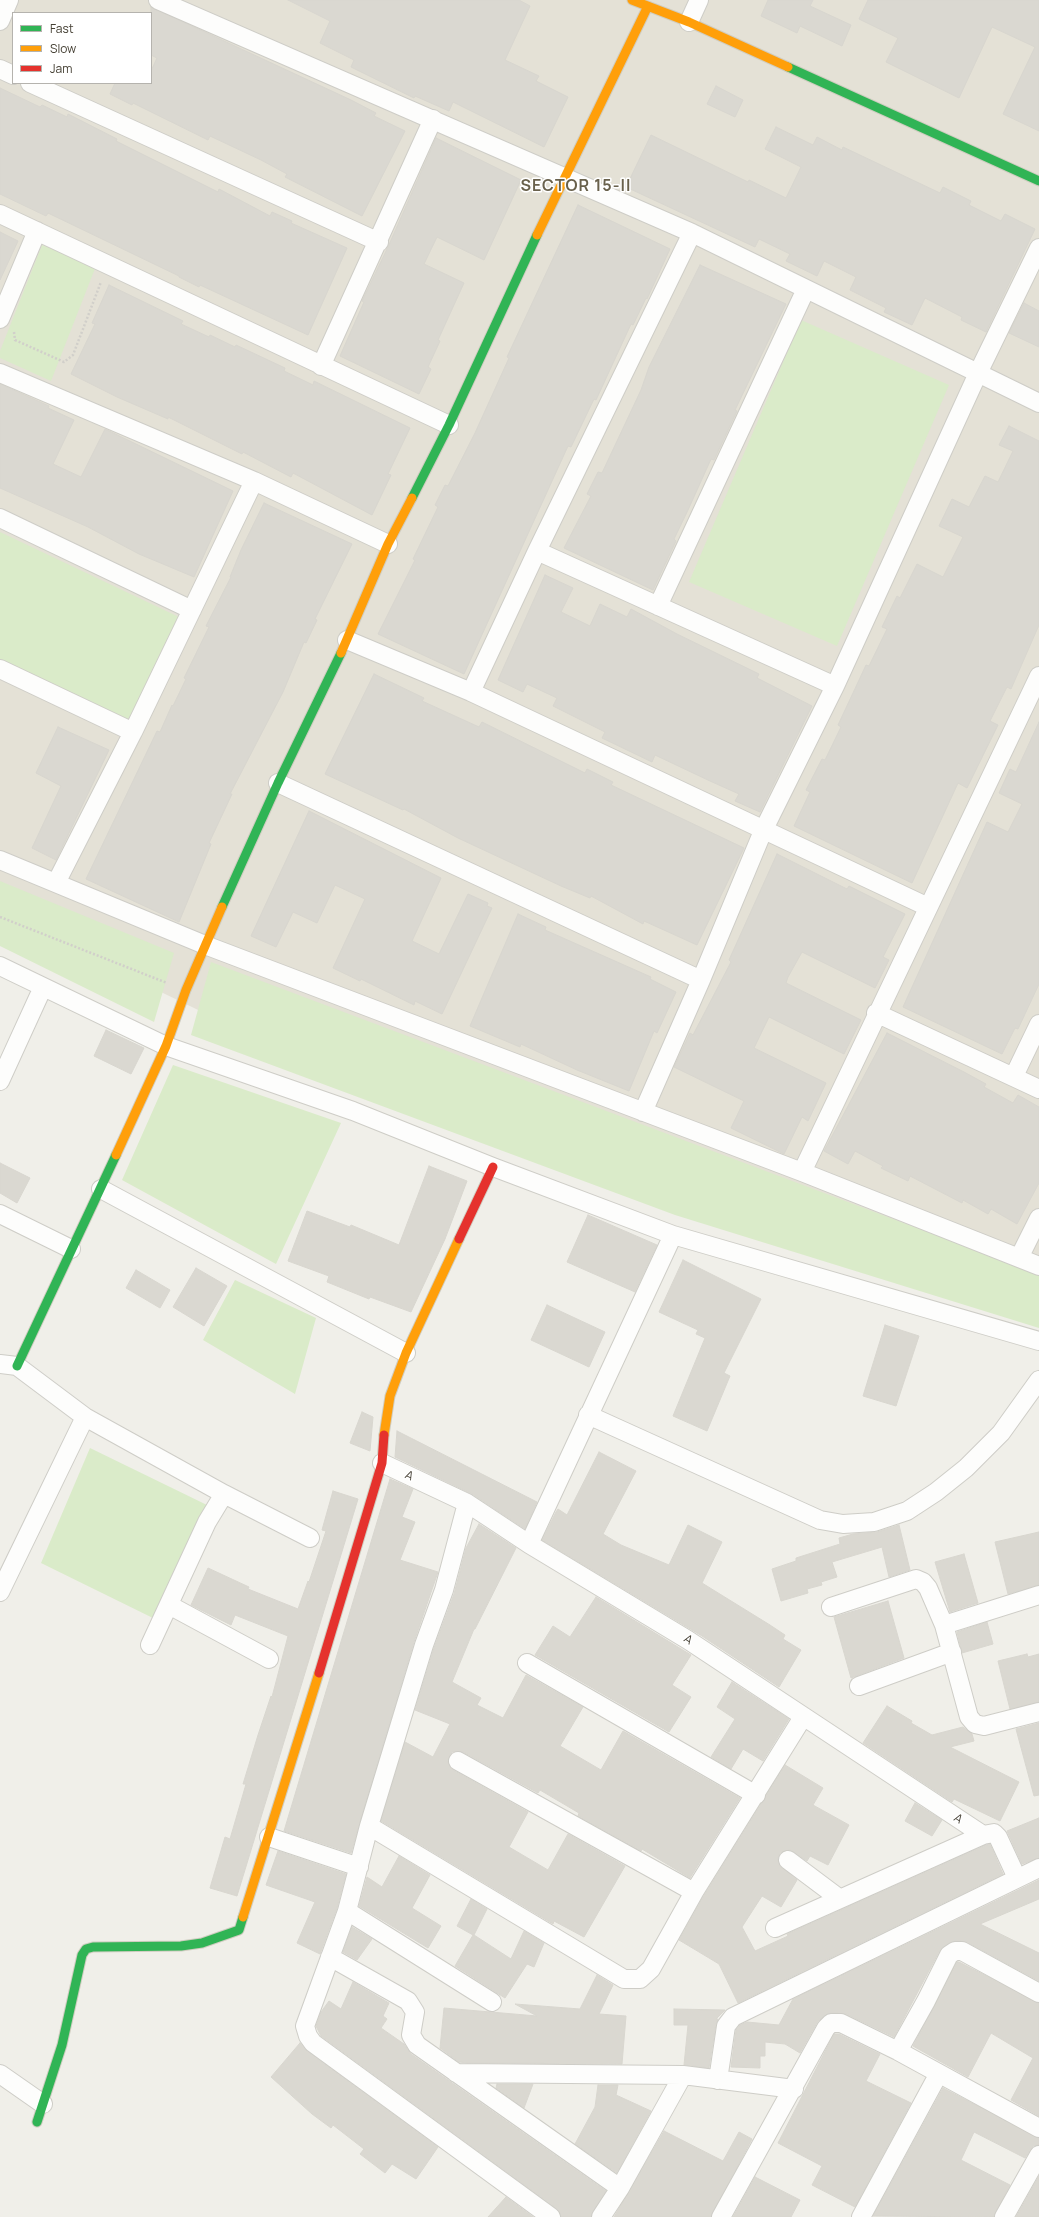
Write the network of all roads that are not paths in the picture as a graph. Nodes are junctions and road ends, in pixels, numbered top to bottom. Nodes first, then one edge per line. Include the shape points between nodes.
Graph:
1 (9, 0) edge
2 (158, 0) edge
3 (632, 0) edge
4 (698, 0) edge
5 (648, 6) junction
6 (0, 21) edge
7 (689, 22) junction
8 (0, 69) edge
9 (12, 75) edge
10 (32, 84) edge
11 (433, 119) junction
12 (564, 176) junction
13 (1039, 181) edge
14 (0, 214) edge
15 (37, 231) junction
16 (692, 233) junction
17 (379, 242) junction
18 (1039, 248) edge
19 (806, 290) junction
20 (6, 323) edge
21 (321, 366) junction
22 (978, 372) junction
23 (0, 373) edge
24 (1039, 403) edge
25 (449, 425) junction
26 (254, 481) junction
27 (0, 518) edge
28 (388, 544) junction
29 (537, 551) junction
30 (658, 606) junction
31 (192, 610) junction
32 (347, 640) junction
33 (0, 669) edge
34 (1039, 676) edge
35 (835, 686) junction
36 (471, 692) junction
37 (133, 732) junction
38 (278, 783) junction
39 (763, 831) junction
40 (0, 860) edge
41 (56, 883) junction
42 (928, 907) junction
43 (205, 945) junction
44 (0, 966) edge
45 (701, 980) junction
46 (43, 987) junction
47 (876, 1013) junction
48 (1039, 1024) edge
49 (166, 1046) junction
50 (1014, 1076) junction
51 (0, 1081) edge
52 (1039, 1089) edge
53 (643, 1112) junction
54 (492, 1167) junction
55 (802, 1172) junction
56 (101, 1190) junction
57 (0, 1214) edge
58 (1039, 1218) edge
59 (673, 1235) junction
60 (71, 1249) junction
61 (1019, 1258) junction
62 (1039, 1266) edge
63 (1039, 1341) edge
64 (406, 1353) junction
65 (8, 1365) edge
66 (1039, 1380) edge
67 (588, 1415) junction
68 (85, 1417) junction
69 (382, 1463) junction
70 (224, 1494) junction
71 (466, 1503) junction
72 (310, 1538) dead end
73 (529, 1544) junction
74 (0, 1592) edge
75 (1039, 1595) edge
76 (169, 1605) junction
77 (831, 1607) dead end
78 (944, 1625) junction
79 (150, 1645) dead end
80 (952, 1652) junction
81 (269, 1659) dead end
82 (528, 1663) dead end
83 (859, 1686) dead end
84 (1039, 1712) edge
85 (803, 1717) junction
86 (458, 1761) dead end
87 (756, 1795) junction
88 (370, 1826) junction
89 (983, 1835) junction
90 (269, 1837) junction
91 (788, 1860) dead end
92 (359, 1867) junction
93 (1039, 1868) edge
94 (1017, 1878) junction
95 (694, 1892) junction
96 (840, 1898) junction
97 (347, 1911) junction
98 (775, 1928) dead end
99 (330, 1957) junction
100 (1039, 1992) edge
101 (492, 2002) dead end
102 (898, 2051) junction
103 (456, 2073) junction
104 (0, 2074) edge
105 (682, 2075) junction
106 (938, 2075) junction
107 (718, 2080) junction
108 (794, 2089) junction
109 (43, 2104) junction
110 (37, 2122) dead end
111 (1039, 2128) edge
112 (1039, 2156) edge
113 (620, 2188) junction
114 (551, 2217) edge
115 (601, 2217) edge
116 (721, 2217) edge
117 (862, 2217) edge
118 (1004, 2217) edge

1 - 6 street
2 - 11 street
3 - 5 street
4 - 7 street
5 - 7 street
5 - 12 street
7 - 13 street
8 - 9 street
10 - 17 street
11 - 12 street
11 - 17 street
12 - 16 street
12 - 25 street
14 - 15 street
15 - 20 street
15 - 21 street via 109,263
16 - 19 street
16 - 29 street
17 - 21 street
18 - 22 street
19 - 22 street
19 - 30 street
21 - 25 street
22 - 24 street
22 - 35 street
23 - 26 street
25 - 28 street
26 - 28 street
26 - 31 street
27 - 31 street
28 - 32 street
29 - 30 street
29 - 36 street
30 - 35 street
31 - 37 street
32 - 36 street
32 - 38 street
33 - 37 street
34 - 42 street
35 - 39 street
36 - 39 street
37 - 41 street
38 - 43 street
38 - 45 street
39 - 42 street
39 - 45 street
40 - 41 street
41 - 43 street
42 - 47 street
43 - 49 street
43 - 53 street
44 - 46 street
45 - 53 street
46 - 49 street
46 - 51 street
47 - 50 street
47 - 55 street
48 - 50 street
49 - 54 street via 352,1111
49 - 56 street
50 - 52 street
53 - 55 street
54 - 59 street
54 - 64 street
55 - 61 street
56 - 60 street
56 - 64 street
57 - 60 street
58 - 61 street
59 - 63 street
59 - 67 street
60 - 65 street
61 - 62 street
64 - 69 street via 390,1396 385,1418
65 - 68 street
66 - 67 street via 1001,1432 966,1468 907,1511 874,1522 843,1524 820,1520
67 - 73 street
68 - 70 street
68 - 74 street
69 - 71 street, A
69 - 90 street
70 - 72 street
70 - 76 street via 207,1522
71 - 73 street, A
71 - 88 street via 444,1590 424,1645
73 - 85 street, A via 688,1640
75 - 78 street
76 - 79 street
76 - 81 street
77 - 78 street via 916,1579 928,1588
78 - 80 street
80 - 83 street
80 - 84 street via 969,1718 975,1724 984,1726
82 - 87 street
85 - 87 street
85 - 89 street, A
86 - 95 street
87 - 95 street
88 - 92 street
88 - 95 street via 624,1979 640,1979 651,1969
89 - 94 street, A via 997,1835
89 - 96 street
90 - 92 street
90 - 109 street via 238,1930 202,1943 181,1946 86,1949 82,1955 62,2045
91 - 96 street
92 - 97 street
93 - 94 street
94 - 107 street via 733,2017 726,2026
96 - 98 street
97 - 99 street
97 - 101 street
99 - 103 street via 408,2002 415,2012 412,2035 414,2041
99 - 114 street via 305,2026 313,2043
100 - 102 street via 962,1951 955,1951 949,1955
102 - 106 street
102 - 108 street via 841,2023 831,2023
103 - 105 street
103 - 113 street
104 - 109 street
105 - 107 street
105 - 113 street
106 - 111 street
106 - 117 street
107 - 108 street
108 - 116 street
109 - 110 street
112 - 118 street
113 - 115 street

